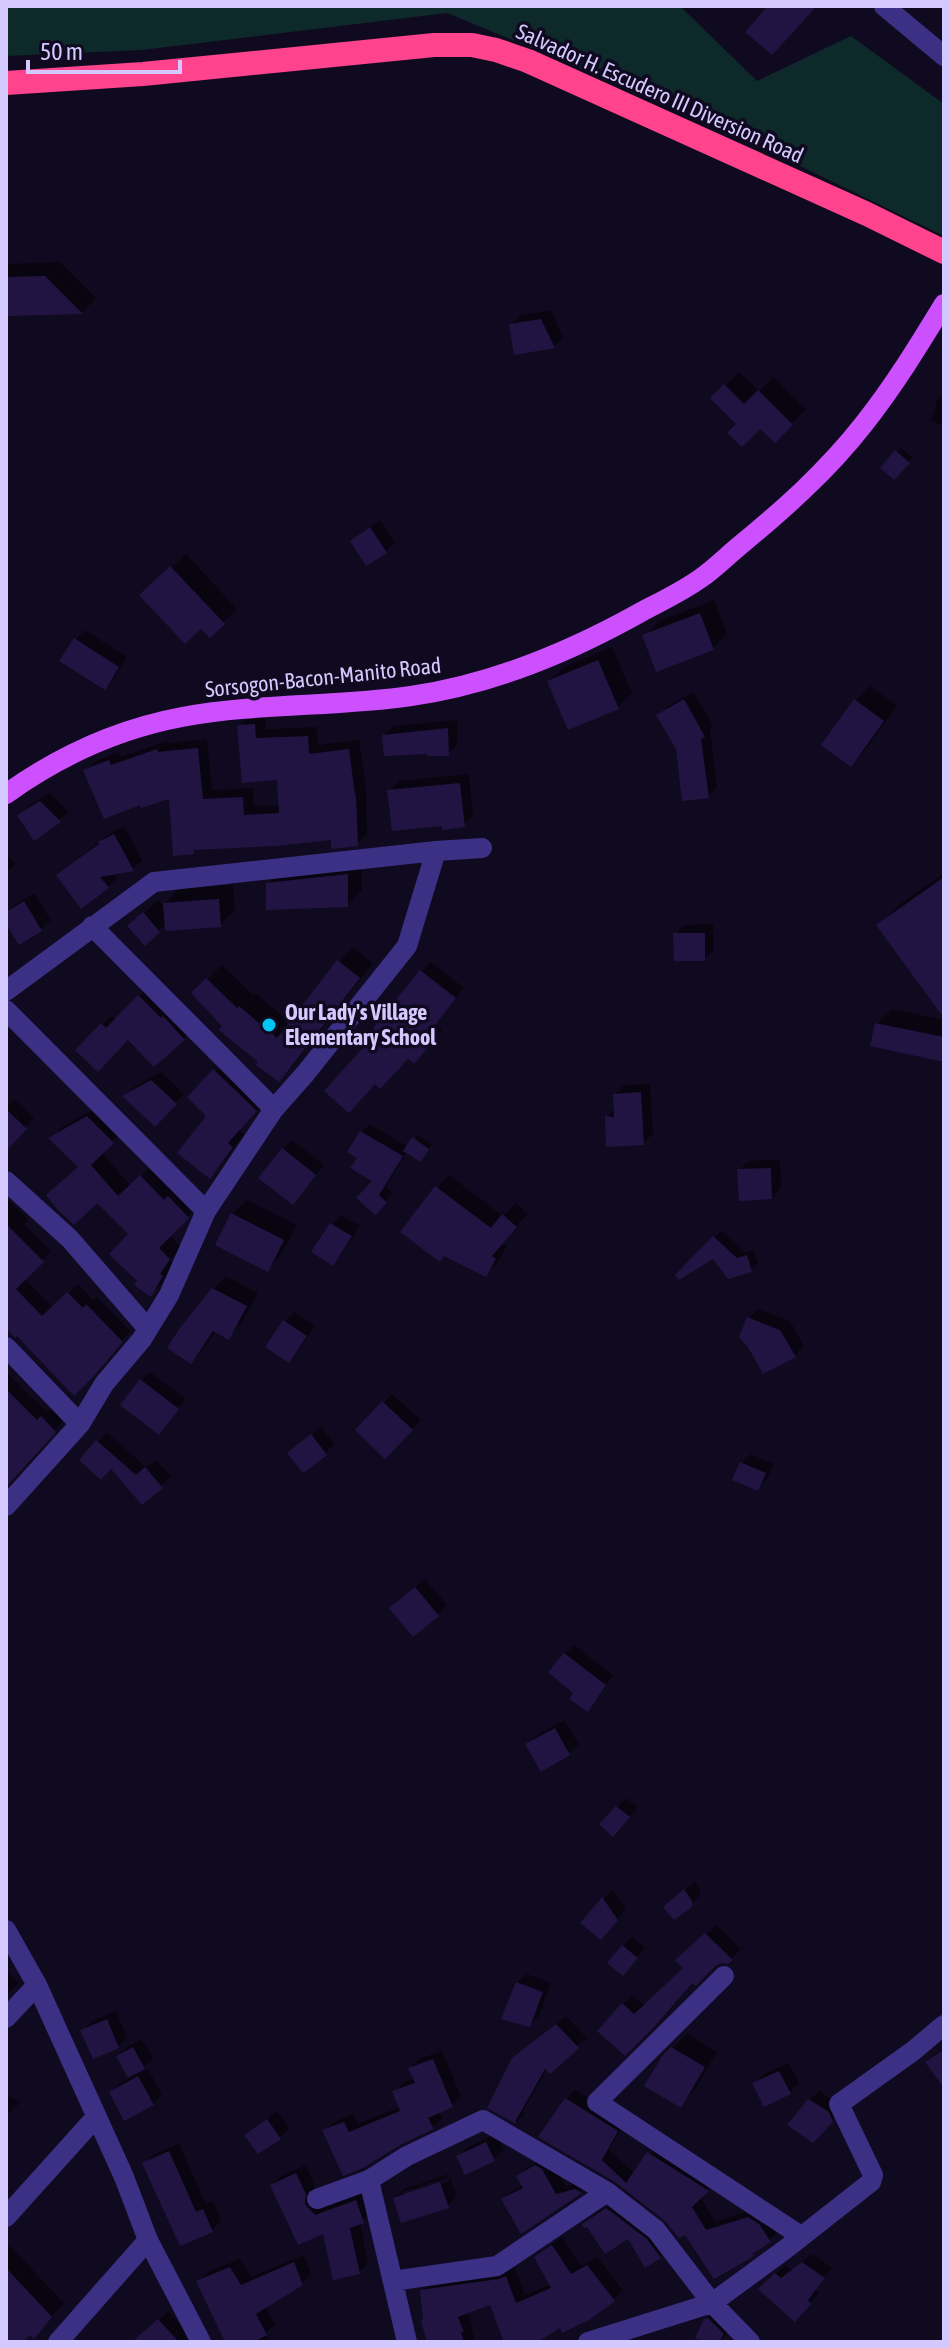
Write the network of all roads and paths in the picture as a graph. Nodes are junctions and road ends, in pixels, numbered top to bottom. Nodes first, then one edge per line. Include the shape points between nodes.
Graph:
1 (884, 6) edge
2 (944, 56) edge
3 (6, 83) edge
4 (944, 252) edge
5 (944, 304) edge
6 (6, 794) edge
7 (482, 848) dead end
8 (436, 851) junction
9 (92, 926) junction
10 (6, 991) edge
11 (6, 1010) edge
12 (274, 1109) junction
13 (6, 1181) edge
14 (206, 1211) junction
15 (148, 1329) junction
16 (6, 1347) edge
17 (80, 1424) junction
18 (6, 1506) edge
19 (6, 1930) edge
20 (724, 1976) dead end
21 (37, 1985) junction
22 (6, 2018) edge
23 (944, 2025) edge
24 (96, 2117) junction
25 (369, 2180) junction
26 (607, 2192) junction
27 (317, 2199) dead end
28 (6, 2217) edge
29 (801, 2236) junction
30 (148, 2240) junction
31 (393, 2281) junction
32 (712, 2303) junction
33 (58, 2342) edge
34 (201, 2342) edge
35 (407, 2342) edge
36 (588, 2342) edge
37 (750, 2342) edge

1 - 2 street
3 - 4 highway, Salvador H. Escudero III Diversion Road via 472,45 569,78
5 - 6 main road, Sorsogon-Bacon-Manito Road via 891,388 820,473 700,580 620,624 532,665 457,688 356,702 224,711 137,728 76,750
7 - 8 street
8 - 9 street via 154,882
8 - 12 street via 407,946
9 - 10 street
9 - 12 street
11 - 14 street
12 - 14 street
13 - 15 street via 70,1239
14 - 15 street
15 - 17 street
16 - 17 street
17 - 18 street
19 - 21 street
20 - 29 street via 597,2102
21 - 22 street
21 - 24 street
23 - 29 street via 839,2104 873,2175 871,2182
24 - 28 street
24 - 30 street
25 - 26 street via 483,2120
25 - 27 street
25 - 31 street
26 - 31 street via 497,2266
26 - 32 street via 656,2230
29 - 32 street
30 - 33 street
30 - 34 street
31 - 35 street
32 - 36 street
32 - 37 street

